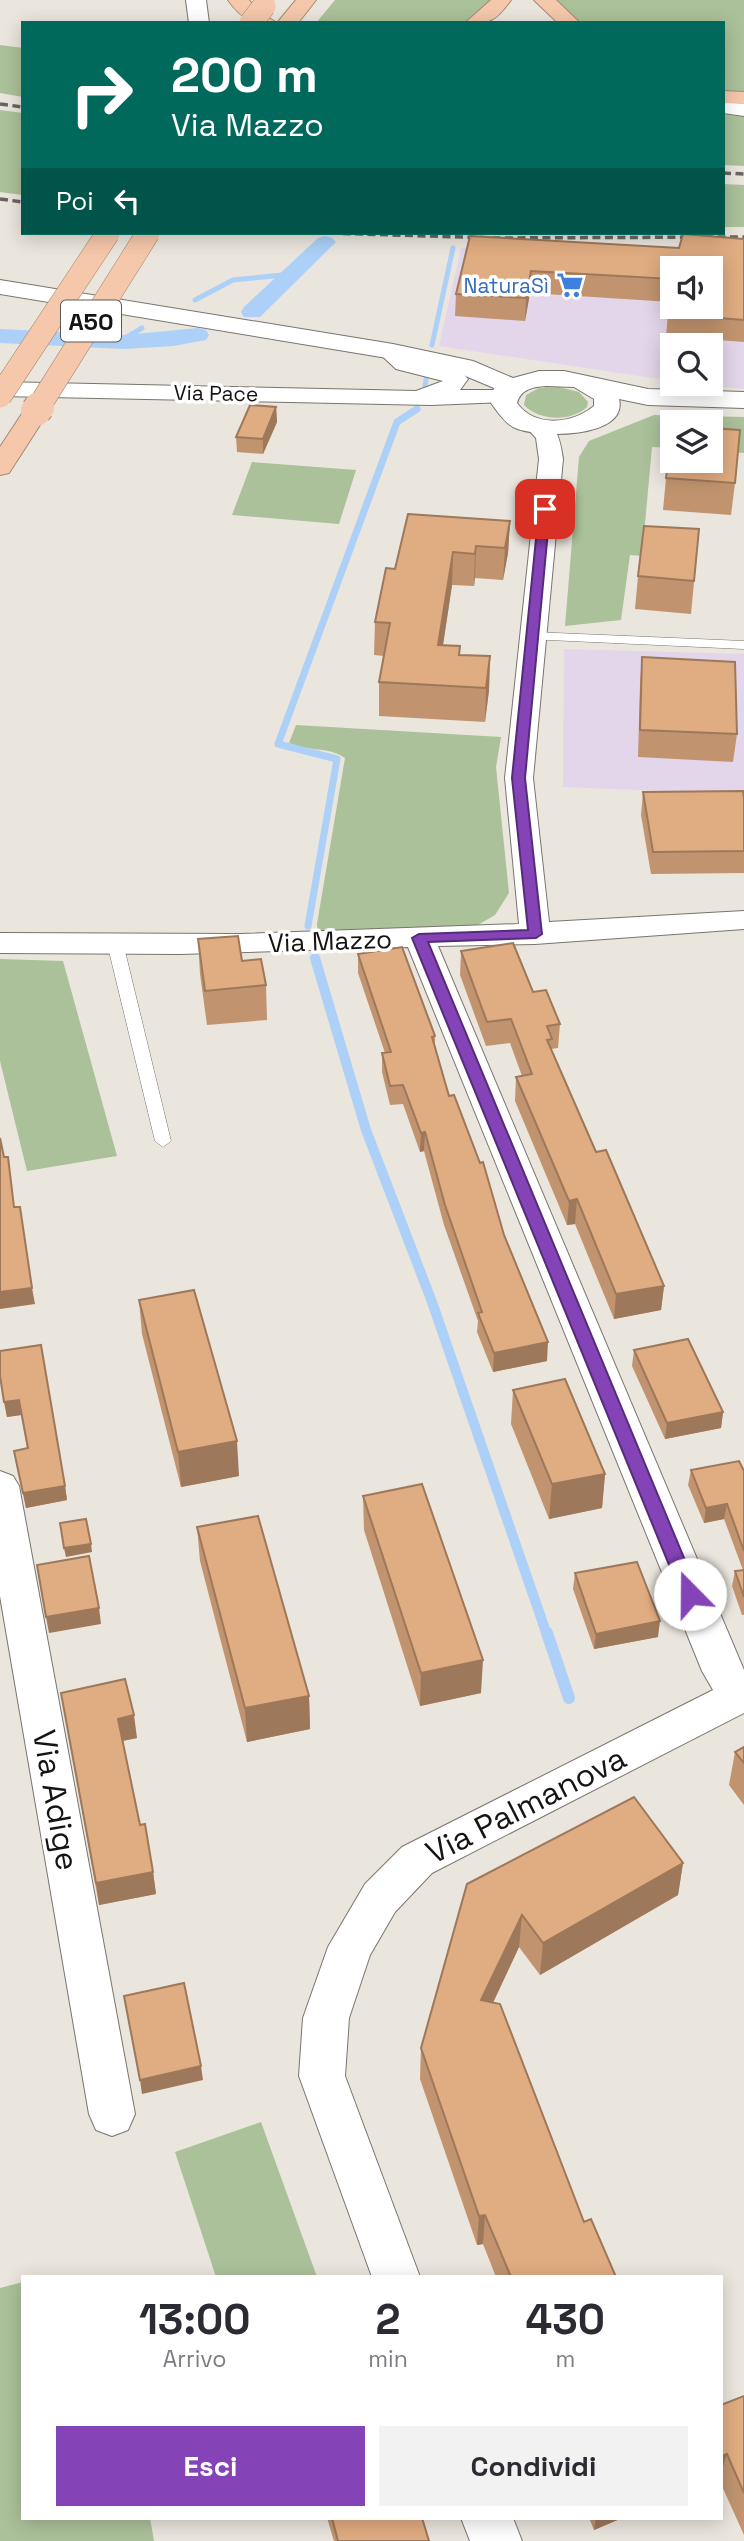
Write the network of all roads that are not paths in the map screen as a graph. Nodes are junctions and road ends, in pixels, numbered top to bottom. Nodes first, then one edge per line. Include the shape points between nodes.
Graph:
1 (196, 0) edge
2 (239, 0) edge
3 (306, 0) edge
4 (501, 0) edge
5 (544, 0) edge
6 (266, 10) edge
7 (199, 21) edge
8 (289, 21) edge
9 (478, 21) edge
10 (568, 21) edge
11 (725, 97) edge
12 (744, 98) edge
13 (725, 107) edge
14 (744, 110) edge
15 (107, 235) edge
16 (147, 235) edge
17 (0, 287) edge
18 (400, 356) junction
19 (455, 365) junction
20 (563, 378) junction
21 (594, 386) junction
22 (0, 389) edge
23 (0, 396) edge
24 (421, 397) junction
25 (667, 399) junction
26 (744, 400) edge
27 (516, 407) junction
28 (600, 417) junction
29 (574, 426) junction
30 (551, 459) junction
31 (0, 467) edge
32 (532, 636) junction
33 (744, 645) edge
34 (744, 920) edge
35 (536, 934) junction
36 (419, 938) junction
37 (0, 943) edge
38 (116, 947) junction
39 (163, 1141) dead end
40 (0, 1486) edge
41 (742, 1695) edge
42 (112, 2115) dead end
43 (395, 2275) edge
44 (488, 2520) edge
45 (496, 2541) edge

1 - 7 street
2 - 6 highway via 251,15
3 - 8 highway
4 - 9 highway
5 - 10 highway
11 - 12 highway
13 - 14 street
15 - 23 highway, A50, bridge
16 - 31 highway, A50, bridge
17 - 18 street
18 - 19 street
18 - 24 street via 397,361 456,379
19 - 20 street
19 - 27 street via 496,377 506,384
20 - 21 street
20 - 27 street via 530,380
21 - 25 street
21 - 28 street via 608,401
22 - 24 street, Via Pace
24 - 27 street, Via Pace
25 - 26 street
25 - 28 street
27 - 29 street
27 - 30 street via 548,436
28 - 29 street
29 - 30 street
30 - 32 street
32 - 33 lane
32 - 35 street via 519,792
34 - 35 street, Via Mazzo
35 - 36 street, Via Mazzo
36 - 38 street, Via Mazzo
36 - 41 street via 716,1658
37 - 38 street, Via Mazzo
38 - 39 lane
40 - 42 street, Via Adige
41 - 43 street, Via Palmanova via 417,1860 380,1898 350,1947 326,2018 322,2076
44 - 45 street

